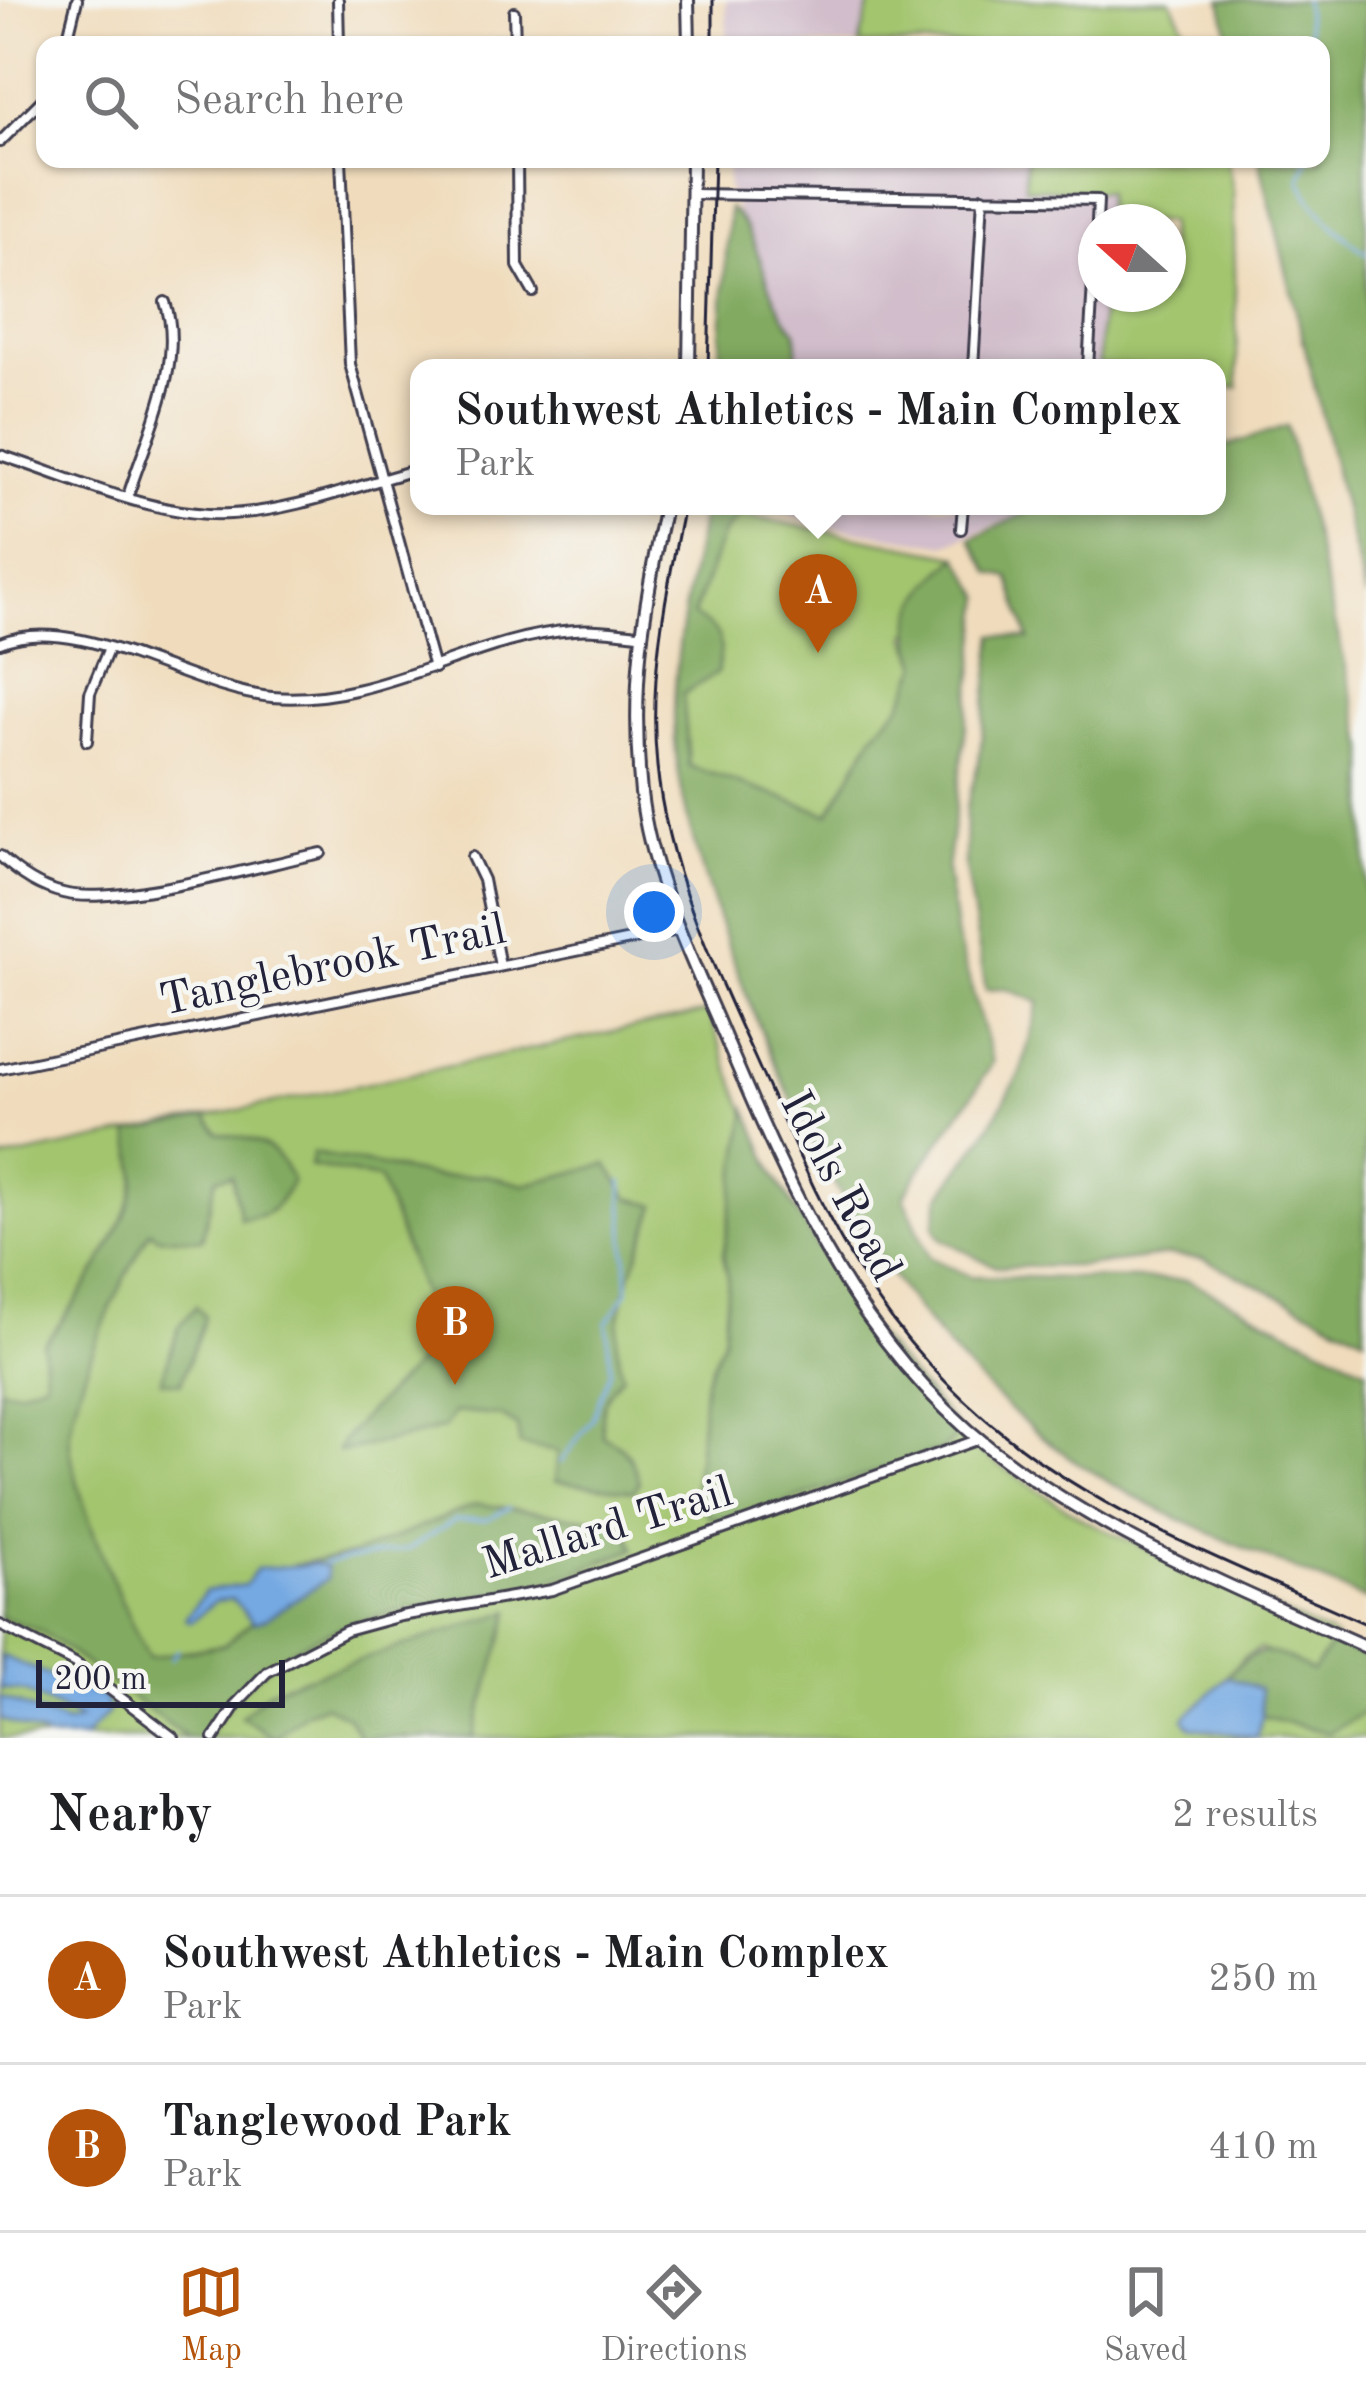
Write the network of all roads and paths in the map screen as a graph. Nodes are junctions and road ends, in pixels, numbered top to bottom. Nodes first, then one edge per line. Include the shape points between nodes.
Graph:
1 (76, 0) edge
2 (338, 0) edge
3 (688, 0) edge
4 (514, 12) dead end
5 (68, 36) edge
6 (339, 36) edge
7 (514, 36) edge
8 (689, 36) edge
9 (36, 106) edge
10 (0, 142) edge
11 (341, 168) edge
12 (517, 168) edge
13 (692, 168) edge
14 (693, 194) junction
15 (983, 197) junction
16 (1098, 204) edge
17 (533, 292) dead end
18 (165, 302) dead end
19 (1091, 312) edge
20 (689, 359) edge
21 (974, 359) edge
22 (1089, 359) edge
23 (0, 455) edge
24 (410, 471) edge
25 (378, 480) junction
26 (128, 496) junction
27 (662, 515) edge
28 (963, 515) edge
29 (962, 529) dead end
30 (638, 634) junction
31 (0, 643) edge
32 (108, 650) junction
33 (434, 668) junction
34 (87, 741) dead end
35 (322, 853) dead end
36 (0, 856) edge
37 (472, 857) dead end
38 (679, 930) junction
39 (500, 966) junction
40 (0, 1069) edge
41 (980, 1439) junction
42 (0, 1625) edge
43 (1366, 1647) edge
44 (174, 1738) edge
45 (214, 1738) edge

1 - 5 street
2 - 6 street
3 - 8 street
4 - 7 street
9 - 10 street
11 - 25 street via 350,364
12 - 17 street via 518,266
13 - 14 street
14 - 15 street
14 - 20 street
15 - 16 street
15 - 21 street
18 - 26 street via 171,356
19 - 22 street
23 - 26 street
24 - 25 street
25 - 26 street via 228,515
25 - 33 street
27 - 30 street, Idols Road
28 - 29 street
30 - 33 street via 570,630
30 - 38 street, Idols Road via 642,799
31 - 32 street via 38,634
32 - 33 street via 230,692 277,698 324,697
32 - 34 street via 90,693
35 - 36 street via 110,895 66,895 22,877
37 - 39 street
38 - 39 street, Tanglebrook Trail
38 - 41 street, Idols Road via 806,1221 873,1326
39 - 40 street, Tanglebrook Trail
41 - 43 street, Idols Road via 1076,1509
41 - 45 street, Mallard Trail via 552,1590 346,1631 267,1672
42 - 44 street via 75,1663

